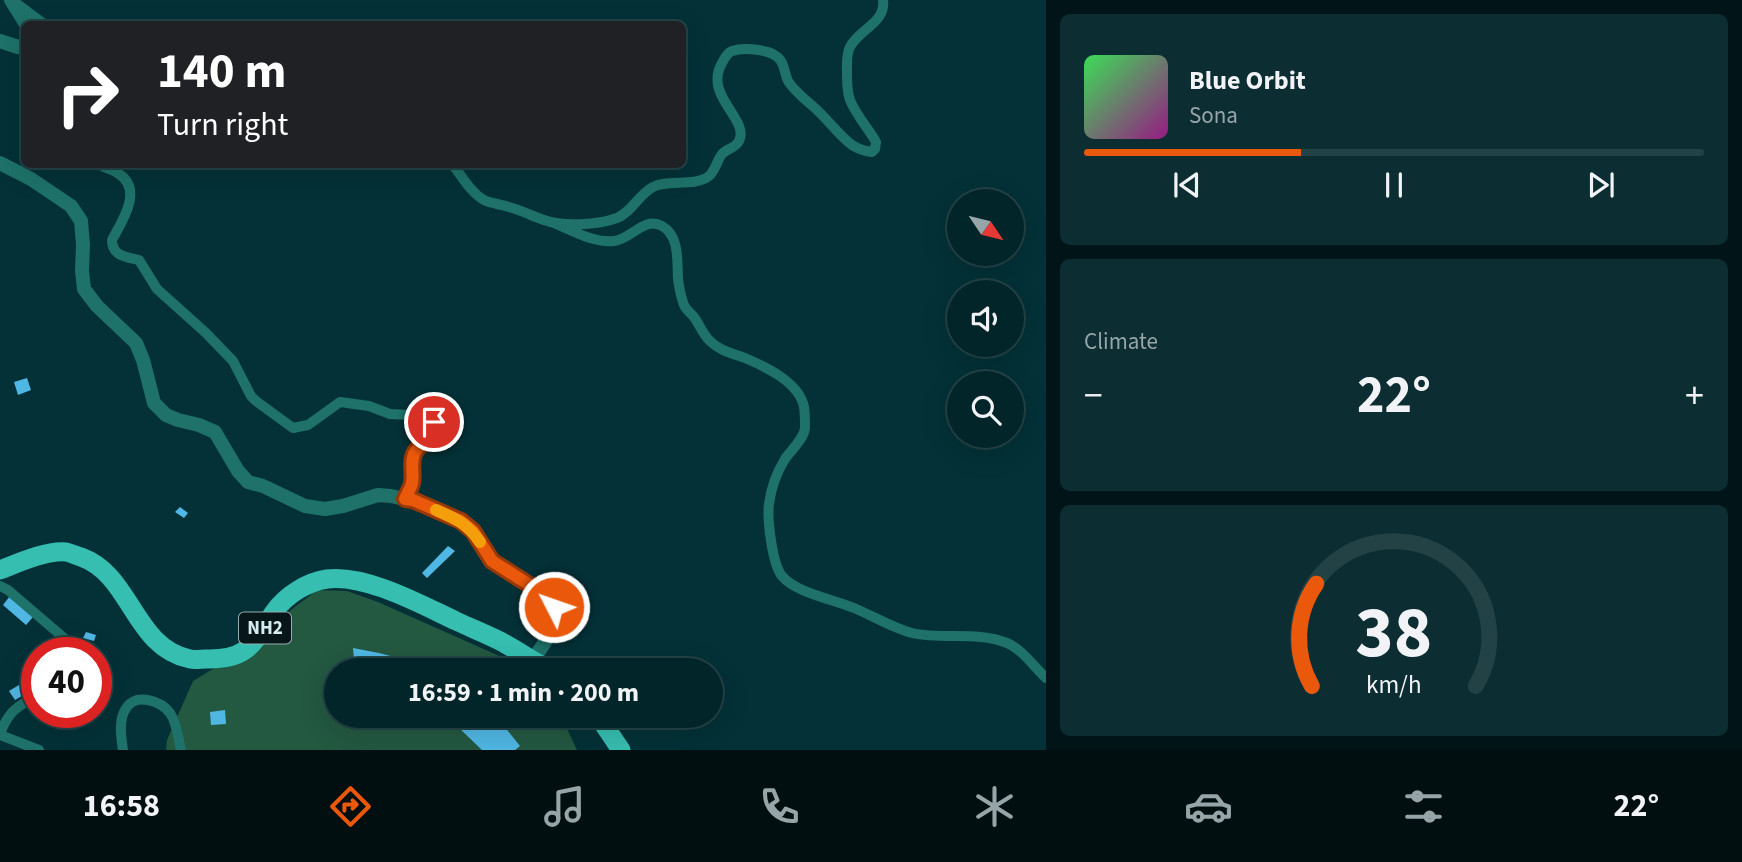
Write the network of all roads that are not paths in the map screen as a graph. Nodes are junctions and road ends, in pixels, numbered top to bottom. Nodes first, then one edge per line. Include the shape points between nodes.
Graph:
1 (883, 0) edge
2 (14, 4) edge
3 (0, 6) edge
4 (24, 21) edge
5 (40, 21) edge
6 (0, 41) edge
7 (21, 46) edge
8 (0, 163) edge
9 (107, 168) edge
10 (455, 168) edge
11 (554, 223) junction
12 (405, 499) junction
13 (0, 570) edge
14 (0, 586) edge
15 (63, 637) edge
16 (530, 658) edge
17 (544, 658) edge
18 (1045, 678) edge
19 (21, 705) edge
20 (606, 728) edge
21 (0, 734) edge
22 (39, 750) edge
23 (122, 750) edge
24 (181, 750) edge
25 (621, 750) edge

1 - 11 street via 877,20 849,48 847,61 850,100 876,142 872,152 845,139 794,89 777,56 758,50 733,51 717,79 739,125 740,140 721,155 711,175 651,187 617,218
2 - 3 street
2 - 4 street
2 - 5 street
6 - 7 street
8 - 12 street via 51,191 76,213 81,221 84,289 136,343 154,403 166,415 215,432 248,482 306,506 325,509 378,495
9 - 12 street via 125,179 131,202 111,240 113,249 124,258 139,260 158,289 233,361 260,405 293,428 309,425 340,402 390,414 429,416 435,426 433,433 412,459 412,484
10 - 11 street via 484,200
11 - 18 street via 587,238 616,241 644,225 665,227 674,242 685,308 705,336 715,347 762,367 799,395 805,432 784,461 769,506 776,567 782,576 811,593 911,633 1009,643
12 - 17 street via 461,521 492,561 542,593 557,614
13 - 16 highway, NH2 via 39,555 66,552 89,560 117,583 158,642 192,659 224,660 240,654 266,627 275,610 299,589 346,578 424,605
14 - 15 street
19 - 21 street
20 - 25 highway
21 - 22 street
23 - 24 street via 122,716 127,707 150,700 170,714

